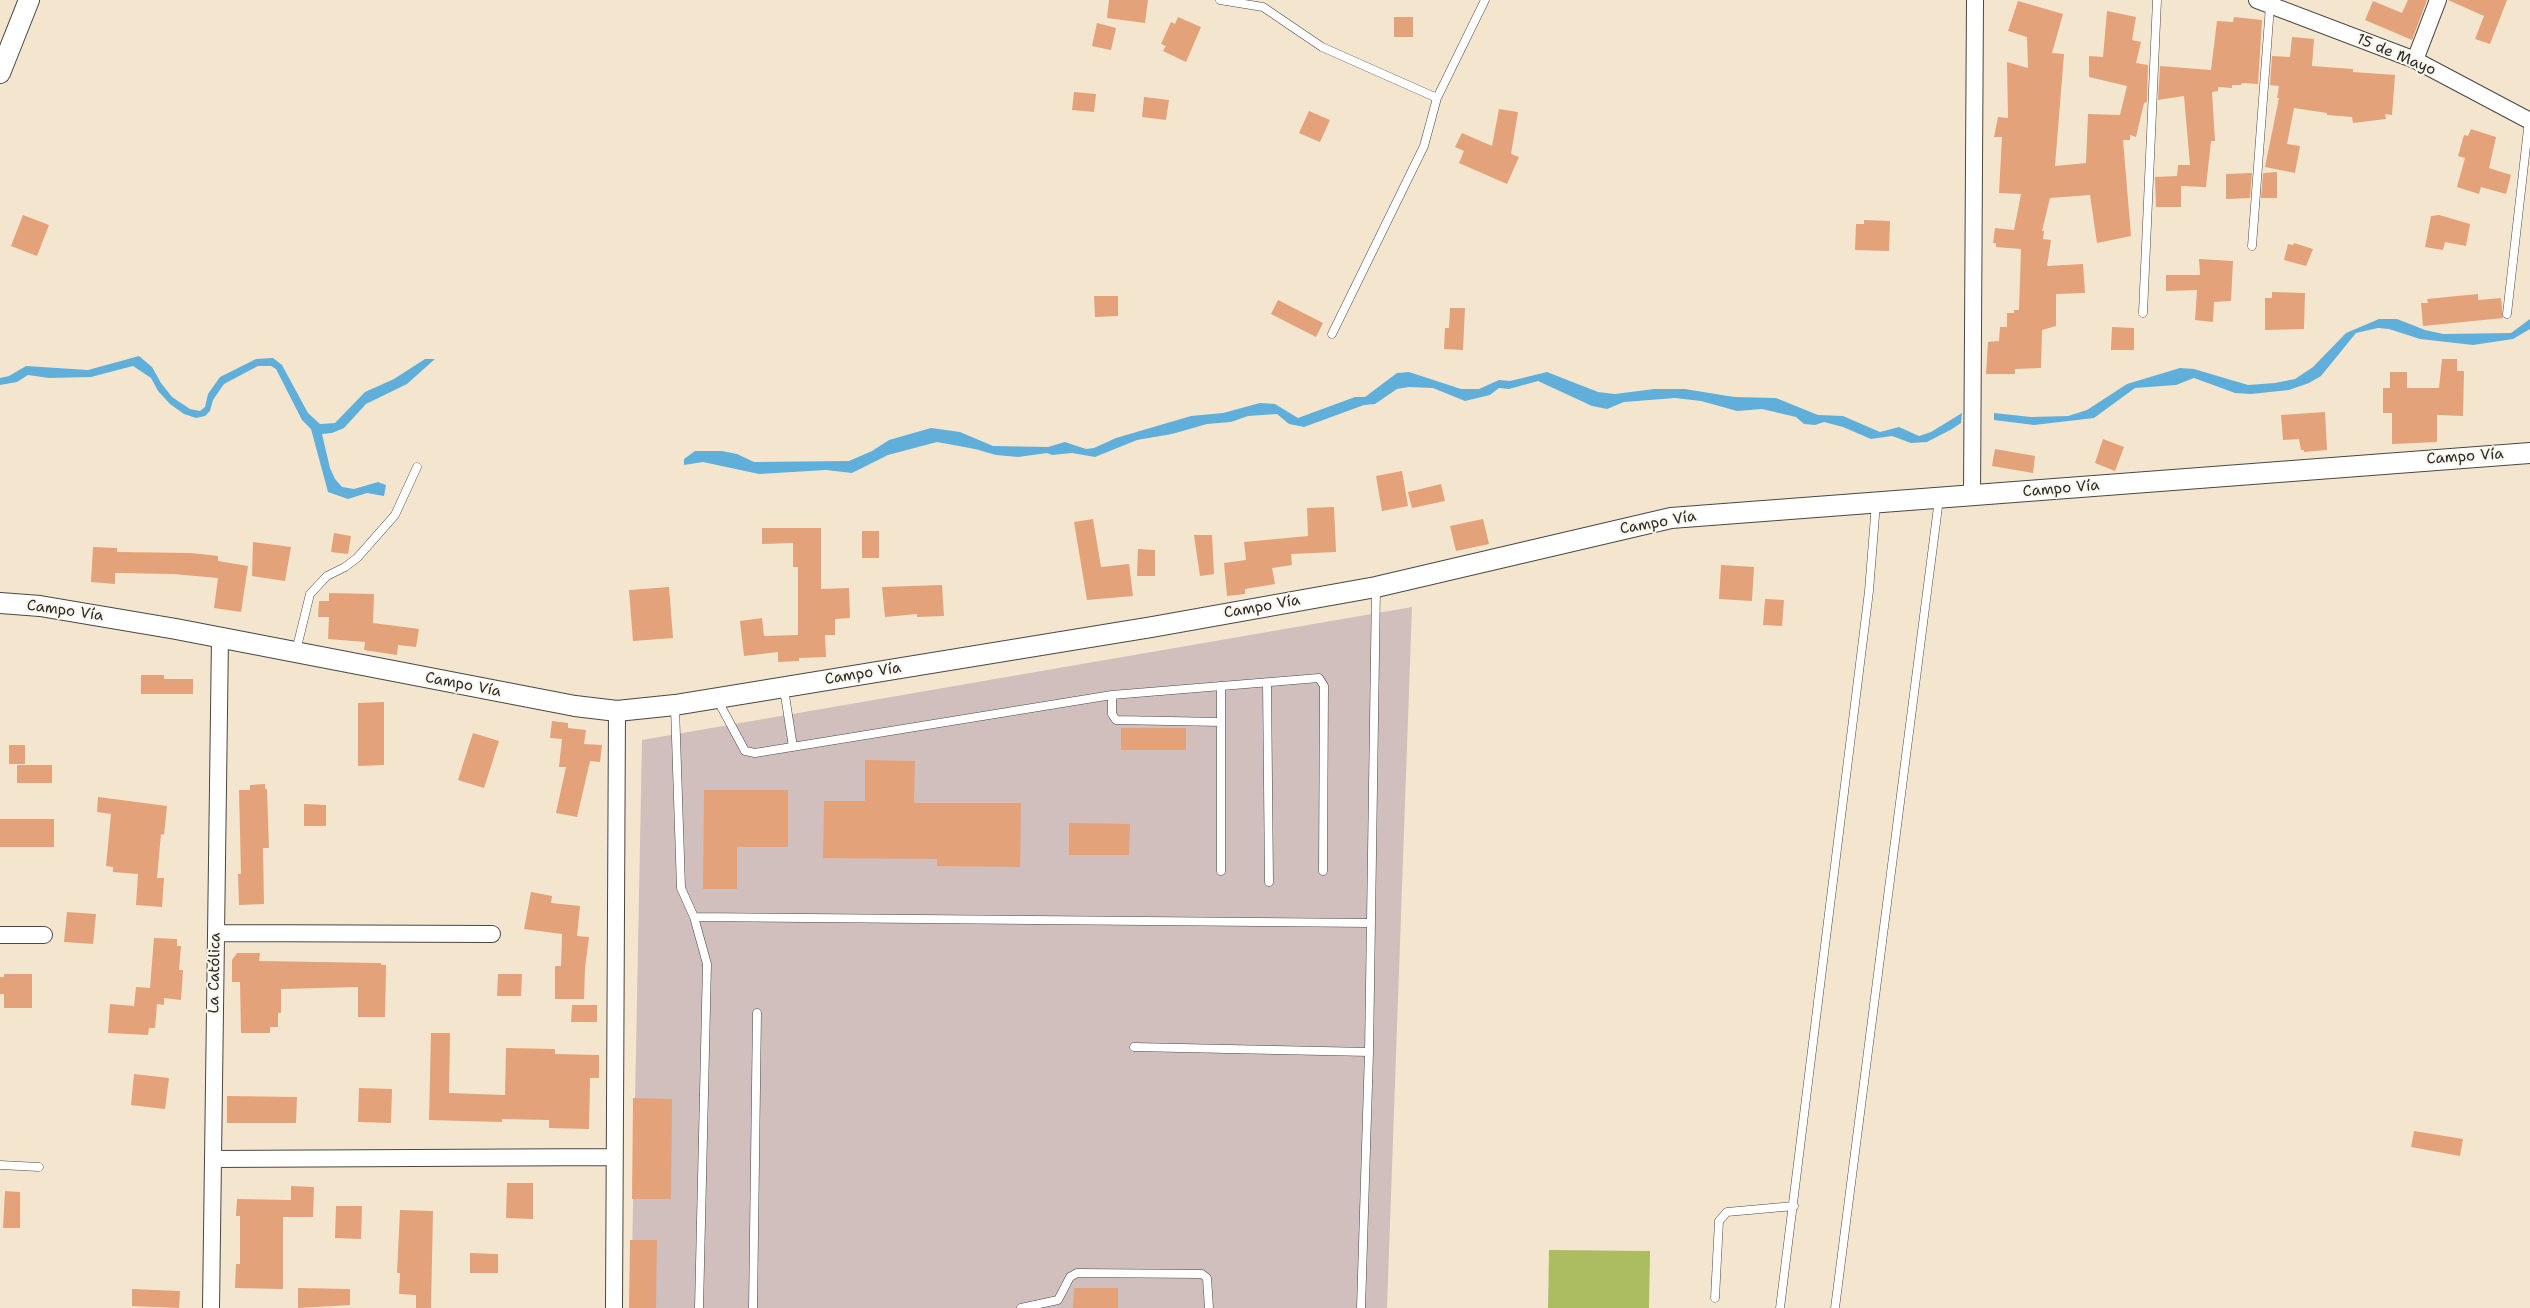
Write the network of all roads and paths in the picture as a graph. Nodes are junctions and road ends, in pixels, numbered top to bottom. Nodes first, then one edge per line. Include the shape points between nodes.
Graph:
1 (29, 0) edge
2 (1220, 0) edge
3 (1485, 0) edge
4 (1975, 0) edge
5 (2157, 0) edge
6 (2438, 0) edge
7 (2264, 3) edge
8 (1264, 4) edge
9 (2415, 60) junction
10 (0, 73) edge
11 (1437, 98) junction
12 (2529, 121) edge
13 (2252, 246) dead end
14 (2143, 313) dead end
15 (2507, 314) dead end
16 (1332, 334) dead end
17 (2530, 453) edge
18 (417, 467) dead end
19 (1972, 496) junction
20 (1939, 498) junction
21 (1876, 503) junction
22 (1376, 587) junction
23 (0, 603) edge
24 (220, 637) junction
25 (296, 653) junction
26 (1267, 683) junction
27 (784, 686) junction
28 (1221, 686) junction
29 (1112, 695) junction
30 (716, 697) junction
31 (675, 705) junction
32 (617, 711) junction
33 (1221, 722) junction
34 (793, 747) junction
35 (1221, 871) dead end
36 (1323, 871) dead end
37 (1269, 882) dead end
38 (694, 917) junction
39 (1371, 923) junction
40 (216, 933) junction
41 (492, 934) dead end
42 (0, 935) edge
43 (44, 935) dead end
44 (757, 1013) dead end
45 (1134, 1047) dead end
46 (1369, 1052) junction
47 (615, 1158) junction
48 (213, 1159) junction
49 (0, 1165) edge
50 (39, 1166) dead end
51 (1794, 1206) junction
52 (1716, 1298) dead end
53 (211, 1308) edge
54 (614, 1308) edge
55 (699, 1308) edge
56 (753, 1308) edge
57 (1021, 1308) edge
58 (1209, 1308) edge
59 (1361, 1308) edge
60 (1780, 1308) edge
61 (1835, 1308) edge

1 - 10 street
2 - 8 lane
3 - 11 lane
4 - 19 street
5 - 14 lane
6 - 9 street
7 - 9 street, 15 de Mayo
7 - 13 lane
8 - 11 lane via 1322,47
9 - 12 street, 15 de Mayo
11 - 16 lane via 1424,146
12 - 15 lane
17 - 19 street, Campo Vía
18 - 25 lane via 395,515 357,558 326,576 310,594
19 - 20 street, Campo Vía
20 - 21 street, Campo Vía
20 - 61 lane
21 - 22 street, Campo Vía via 1671,518
21 - 51 lane via 1869,591
22 - 27 street, Campo Vía via 1152,627
22 - 39 lane
23 - 24 street, Campo Vía via 84,612
24 - 25 street, Campo Vía
24 - 40 street, La Católica
25 - 32 street, Campo Vía via 575,706
26 - 28 lane
26 - 36 lane via 1319,678 1324,686
26 - 37 lane
27 - 30 street, Campo Vía
27 - 34 lane
28 - 29 lane
28 - 33 lane
29 - 33 lane via 1112,714 1116,720
29 - 34 lane
30 - 31 street, Campo Vía
30 - 34 lane via 744,751 755,753
31 - 32 street, Campo Vía
31 - 38 lane via 681,888
32 - 47 street
33 - 35 lane
38 - 39 lane
38 - 55 lane via 707,964
39 - 46 lane
40 - 41 street
40 - 48 street, La Católica
42 - 43 street
44 - 56 lane
45 - 46 lane
46 - 59 lane
47 - 48 street
47 - 54 street
48 - 53 street, La Católica
49 - 50 lane
51 - 52 lane via 1728,1212 1720,1221
51 - 60 lane
57 - 58 lane via 1058,1300 1070,1277 1076,1274 1202,1274 1207,1278

